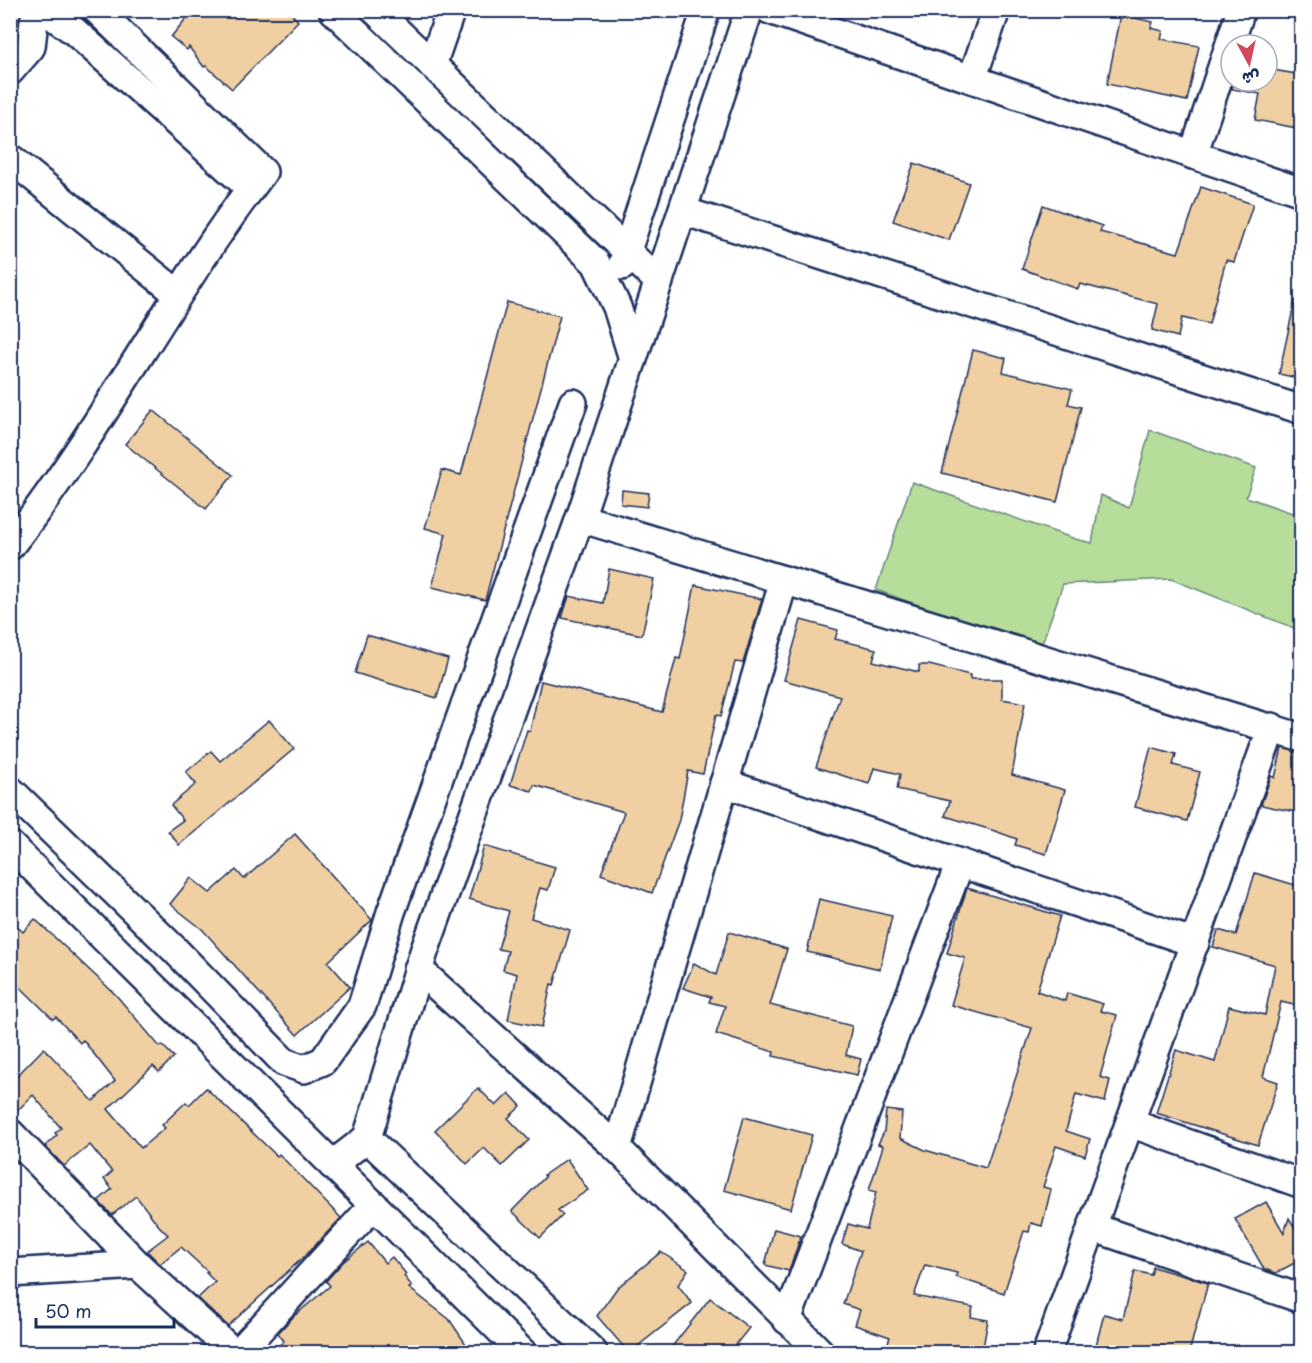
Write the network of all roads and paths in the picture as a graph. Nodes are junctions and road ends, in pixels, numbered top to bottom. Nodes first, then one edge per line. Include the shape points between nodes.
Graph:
1 (97, 10) edge
2 (333, 10) edge
3 (375, 10) edge
4 (450, 10) edge
5 (706, 10) edge
6 (749, 10) edge
7 (770, 10) edge
8 (996, 10) edge
9 (1241, 10) edge
10 (44, 15) edge
11 (432, 65) junction
12 (10, 71) edge
13 (972, 79) junction
14 (1193, 155) junction
15 (10, 158) edge
16 (257, 180) junction
17 (1302, 192) edge
18 (683, 211) junction
19 (626, 252) junction
20 (659, 282) junction
21 (178, 294) junction
22 (612, 296) junction
23 (633, 359) junction
24 (573, 404) dead end
25 (1302, 410) edge
26 (580, 518) junction
27 (10, 546) edge
28 (784, 580) junction
29 (1272, 727) junction
30 (1302, 738) edge
31 (724, 783) junction
32 (10, 790) edge
33 (10, 845) edge
34 (960, 863) junction
35 (1195, 943) junction
36 (418, 969) junction
37 (1130, 1122) junction
38 (10, 1133) edge
39 (367, 1138) junction
40 (617, 1148) junction
41 (332, 1165) junction
42 (1302, 1184) edge
43 (374, 1205) junction
44 (1092, 1227) junction
45 (138, 1265) junction
46 (10, 1273) edge
47 (1302, 1299) edge
48 (788, 1320) junction
49 (233, 1353) edge
50 (239, 1353) edge
51 (522, 1353) edge
52 (593, 1353) edge
53 (820, 1353) edge
54 (1047, 1353) edge

1 - 16 street
2 - 22 street via 596,263
3 - 11 street
4 - 11 street
5 - 19 street
6 - 18 street
7 - 13 street
8 - 13 street
9 - 14 street
10 - 12 street via 31,47
10 - 16 street via 74,31
11 - 19 street
13 - 14 street
14 - 17 street
15 - 21 street
16 - 21 street
18 - 20 street
18 - 25 street
19 - 20 street
19 - 22 street
20 - 23 street
21 - 27 street
22 - 23 street
23 - 26 street
24 - 32 street via 391,912 362,1006 323,1061 304,1069 284,1062
26 - 28 street
26 - 36 street
28 - 29 street
28 - 31 street
29 - 30 street
29 - 35 street
31 - 34 street
31 - 40 street
33 - 41 street
34 - 35 street
34 - 48 street
35 - 37 street
36 - 39 street
36 - 40 street
37 - 42 street
37 - 44 street
38 - 45 street
39 - 41 street
39 - 52 street
40 - 48 street
41 - 43 street
43 - 50 street
43 - 51 street
44 - 47 street
44 - 54 street
45 - 46 street
45 - 49 street
48 - 53 street

